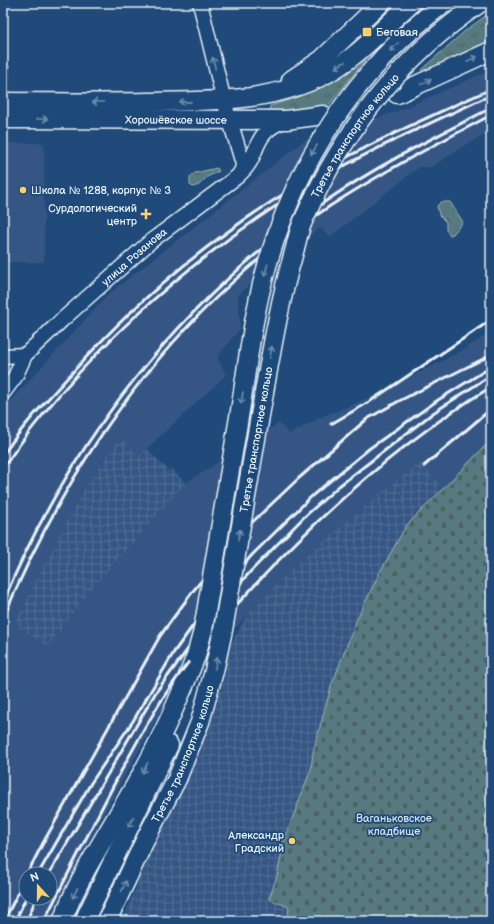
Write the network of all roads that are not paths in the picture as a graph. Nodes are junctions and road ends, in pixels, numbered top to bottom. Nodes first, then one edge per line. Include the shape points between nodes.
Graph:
1 (200, 3) edge
2 (381, 3) edge
3 (411, 3) edge
4 (444, 3) edge
5 (480, 3) edge
6 (491, 51) edge
7 (397, 94) tunnel mouth
8 (224, 101) junction
9 (3, 102) edge
10 (323, 116) tunnel mouth
11 (3, 119) edge
12 (229, 120) junction
13 (286, 120) junction
14 (238, 176) junction
15 (25, 355) junction
16 (3, 356) edge
17 (3, 393) edge
18 (196, 656) junction
19 (62, 921) edge
20 (84, 921) edge
21 (107, 921) edge

8 -> 1 street
2 - 8 main road via 334,49 307,70 260,93
3 -> 8 main road via 357,53 328,73 284,90
4 -> 18 main road, Третье транспортное кольцо, bridge via 395,46 340,109 306,163 283,218 265,274 203,630
21 -> 5 main road, Третье транспортное кольцо, bridge via 177,779 200,722 223,630 286,278 303,220 337,155 359,120 380,94 426,46
7 -> 6 main road
8 -> 9 main road, Хорошёвское шоссе
8 - 12 street, Хорошёвское шоссе
10 - 13 main road
11 -> 12 main road, Хорошёвское шоссе
12 - 13 main road
12 - 14 street via 243,164
13 - 14 street, улица Розанова via 262,135 246,168
14 - 15 street, улица Розанова via 162,232 114,272
15 - 16 street
15 - 17 street, улица Розанова via 15,377
18 -> 19 main road via 174,713 138,781 84,872
18 -> 20 main road, Третье транспортное кольцо via 187,693 159,768 124,834

